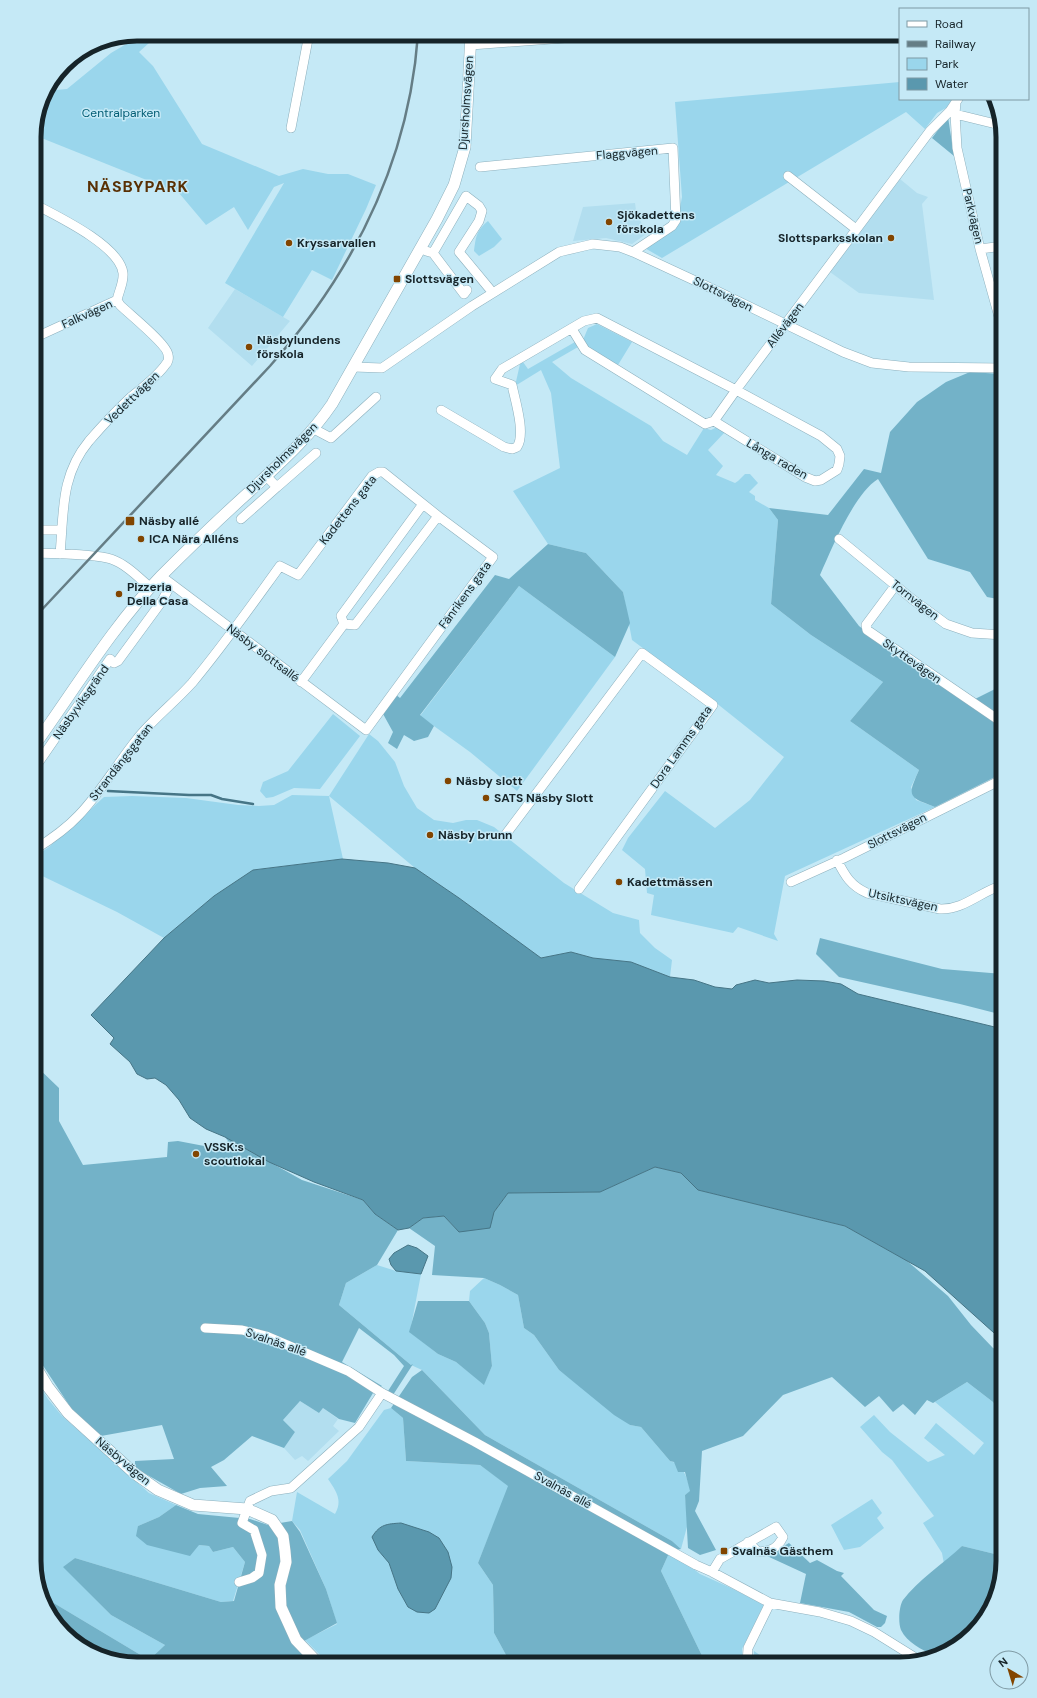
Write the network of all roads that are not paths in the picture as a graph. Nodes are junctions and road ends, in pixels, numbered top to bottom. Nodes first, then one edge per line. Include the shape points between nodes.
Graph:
1 (308, 41) edge
2 (471, 41) edge
3 (957, 100) edge
4 (955, 114) junction
5 (995, 124) edge
6 (291, 128) dead end
7 (480, 167) dead end
8 (788, 176) dead end
9 (41, 208) edge
10 (856, 229) junction
11 (996, 247) edge
12 (980, 249) junction
13 (633, 252) junction
14 (467, 290) dead end
15 (493, 293) junction
16 (117, 300) junction
17 (996, 306) edge
18 (785, 324) junction
19 (572, 329) junction
20 (41, 335) edge
21 (354, 367) junction
22 (996, 368) edge
23 (736, 390) junction
24 (376, 397) dead end
25 (441, 410) dead end
26 (714, 421) junction
27 (314, 429) junction
28 (316, 452) dead end
29 (266, 476) junction
30 (278, 487) junction
31 (423, 504) junction
32 (438, 516) junction
33 (241, 519) dead end
34 (41, 530) edge
35 (61, 530) junction
36 (839, 539) dead end
37 (41, 554) edge
38 (60, 554) junction
39 (161, 576) junction
40 (171, 584) junction
41 (895, 586) junction
42 (151, 588) junction
43 (344, 624) junction
44 (233, 631) junction
45 (996, 636) edge
46 (301, 682) junction
47 (996, 718) edge
48 (366, 730) joint
49 (41, 736) edge
50 (41, 759) edge
51 (996, 782) edge
52 (506, 834) dead end
53 (41, 846) edge
54 (837, 860) junction
55 (791, 882) dead end
56 (579, 888) dead end
57 (996, 888) edge
58 (205, 1328) dead end
59 (41, 1376) edge
60 (382, 1393) junction
61 (247, 1509) junction
62 (748, 1542) dead end
63 (712, 1572) junction
64 (240, 1582) dead end
65 (770, 1603) junction
66 (913, 1656) edge
67 (312, 1657) edge
68 (747, 1657) edge

1 - 6 street
2 - 21 street, Djursholmsvägen via 465,147 454,185
3 - 4 street, Parkvägen
3 - 10 street, Allévägen via 930,131
4 - 5 street
4 - 12 street, Parkvägen via 957,148
7 - 13 street, Flaggvägen via 673,148 676,220 672,226
8 - 10 street
9 - 16 street via 93,237 114,256 123,272
10 - 18 street, Allévägen
11 - 12 street
12 - 17 street, Parkvägen
13 - 15 street, Slottsvägen via 620,247 593,244 559,252
13 - 18 street, Slottsvägen
14 - 15 street via 464,294 429,252 466,196 482,211 479,221 459,252
15 - 21 street, Slottsvägen via 382,368
16 - 20 street, Falkvägen
16 - 35 street, Vedettvägen via 167,349 167,362 116,411 75,461 69,477
18 - 22 street, Slottsvägen via 872,363 909,367
18 - 23 street, Allévägen
19 - 23 street, Långa raden via 591,319 603,320
19 - 25 street, Långa raden via 502,370 495,379 512,385 521,437 517,447 504,447
19 - 26 street, Långa raden via 584,350 705,424
21 - 27 street, Djursholmsvägen
23 - 26 street, Allévägen
23 - 26 street, Långa raden via 821,436 837,449 840,456 837,470 815,481
24 - 27 street via 331,438
27 - 29 street, Djursholmsvägen
28 - 30 street
29 - 30 street
29 - 39 street, Djursholmsvägen
30 - 33 street
31 - 32 street
31 - 43 street via 341,616
31 - 44 street, Kadettens gata via 383,472 372,476 298,575 280,566
32 - 43 street via 355,625
32 - 48 street, Fänrikens gata via 493,557
34 - 35 street
35 - 38 street, Vedettvägen
36 - 41 street, Tornvägen
37 - 38 street
38 - 42 street via 112,560
39 - 40 street, Näsby slottsallé
39 - 42 street, Djursholmsvägen
40 - 44 street, Näsby slottsallé
40 - 50 street, Näsbyviksgränd via 162,601 118,661 110,660
41 - 45 street, Tornvägen via 951,626 972,634
41 - 47 street, Skyttevägen via 866,625 867,630
42 - 49 street, Djursholmsvägen via 116,630
43 - 46 street
44 - 46 street, Näsby slottsallé
44 - 53 street, Strandängsgatan via 191,683 152,721 79,815 59,834
46 - 48 street, Näsby slottsallé
51 - 54 street, Slottsvägen
52 - 56 street, Dora Lamms gata via 642,653 707,700 713,705
54 - 55 street, Slottsvägen
54 - 57 street, Utsiktsvägen via 844,875 858,890 940,909 960,906
58 - 60 street, Svalnäs allé via 242,1330 270,1338 348,1371
59 - 61 street, Näsbyvägen via 68,1413 134,1473 158,1490 193,1504
60 - 61 street via 359,1427 291,1488 260,1495 250,1501
60 - 63 street, Svalnäs allé
61 - 64 street via 242,1523 254,1530 262,1555 259,1573
61 - 67 street, Näsbyvägen via 272,1520 283,1536 286,1562 280,1585 282,1607 296,1640
62 - 63 street via 720,1559
63 - 65 street, Svalnäs allé
65 - 66 street, Svalnäs allé via 820,1612 851,1621
65 - 68 street via 748,1648

